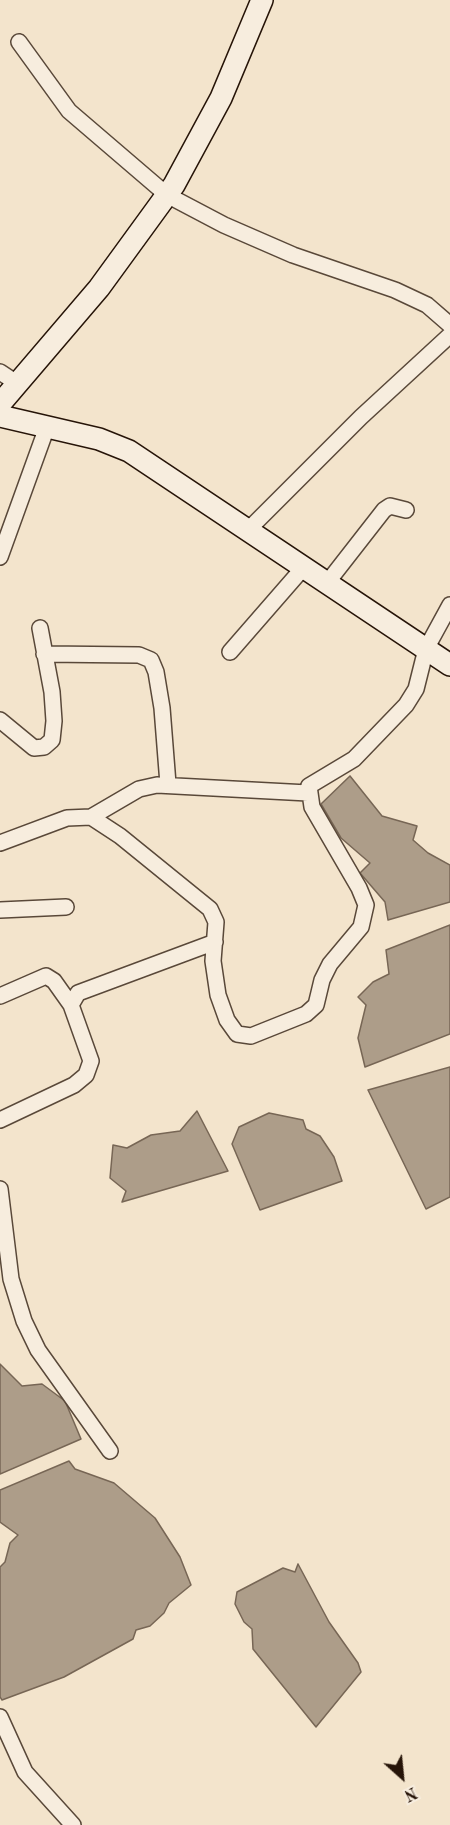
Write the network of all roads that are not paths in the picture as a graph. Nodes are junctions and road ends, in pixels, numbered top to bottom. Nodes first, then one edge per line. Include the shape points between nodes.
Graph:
1 (262, 0) edge
2 (19, 42) dead end
3 (167, 195) junction
4 (450, 325) edge
5 (450, 335) edge
6 (0, 372) edge
7 (18, 384) junction
8 (0, 404) edge
9 (0, 416) edge
10 (47, 427) junction
11 (406, 510) dead end
12 (248, 530) junction
13 (0, 557) edge
14 (304, 567) junction
15 (327, 583) junction
16 (450, 605) edge
17 (40, 628) dead end
18 (426, 649) junction
19 (230, 652) dead end
20 (44, 654) junction
21 (450, 665) edge
22 (0, 720) edge
23 (168, 784) junction
24 (308, 793) junction
25 (91, 817) junction
26 (0, 843) edge
27 (66, 907) dead end
28 (0, 910) edge
29 (215, 942) junction
30 (0, 996) edge
31 (71, 1005) junction
32 (0, 1120) edge
33 (0, 1189) edge
34 (110, 1450) dead end
35 (0, 1717) edge
36 (73, 1825) edge

1 - 3 street via 221,98 194,153
2 - 3 street via 69,111
3 - 4 street via 293,255 395,290 427,305
3 - 7 street via 99,288
5 - 12 street
6 - 7 street
7 - 8 street
9 - 10 street
10 - 12 street via 99,439 129,451
10 - 13 street
11 - 15 street via 390,506 384,510
12 - 14 street
14 - 15 street
14 - 19 street
15 - 18 street
16 - 18 street
17 - 20 street
18 - 21 street
18 - 24 street via 416,689 406,705 362,753 313,783
20 - 22 street via 54,712 50,744 34,748
20 - 23 street via 139,655 151,660 162,708
23 - 24 street
23 - 25 street via 139,789
24 - 29 street via 366,905 361,927 324,974 316,1005 306,1014 269,1030 251,1036 237,1034 218,995
25 - 26 street via 67,818
25 - 29 street via 210,909 216,922
27 - 28 street
29 - 31 street via 78,993
30 - 31 street via 46,976
31 - 32 street via 91,1061 87,1075
33 - 34 street via 10,1279 24,1321 38,1350
35 - 36 street via 25,1772

